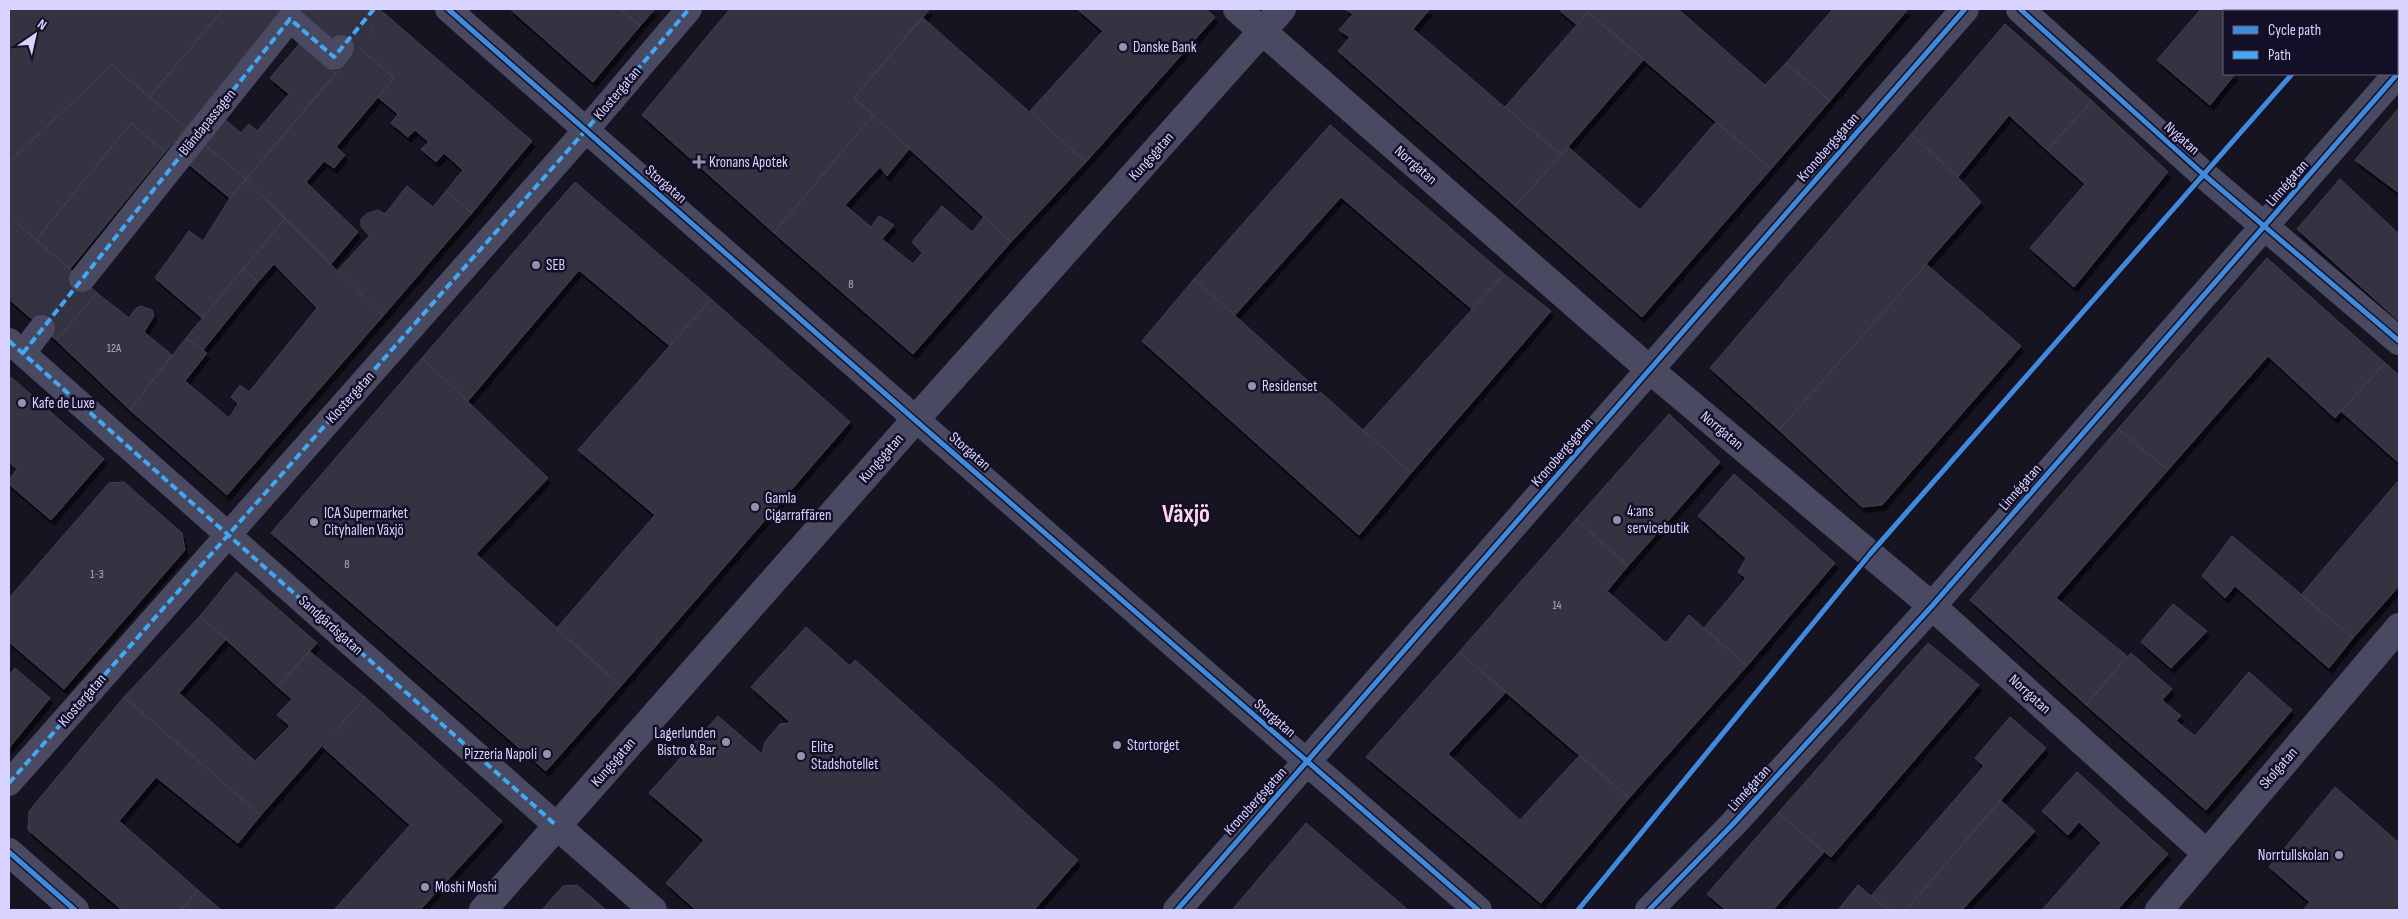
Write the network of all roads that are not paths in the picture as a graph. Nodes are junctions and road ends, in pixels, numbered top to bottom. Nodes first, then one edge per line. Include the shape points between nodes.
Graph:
1 (448, 9) edge
2 (689, 9) edge
3 (1237, 9) edge
4 (1282, 9) edge
5 (1965, 9) edge
6 (2020, 9) edge
7 (1262, 31) junction
8 (341, 48) dead end
9 (2396, 75) edge
10 (586, 130) junction
11 (2264, 227) junction
12 (82, 279) tunnel mouth
13 (42, 328) tunnel mouth
14 (2399, 342) edge
15 (16, 347) edge
16 (1650, 370) junction
17 (915, 420) junction
18 (228, 534) junction
19 (1932, 606) junction
20 (2399, 627) edge
21 (1307, 762) junction
22 (9, 783) edge
23 (557, 826) junction
24 (9, 852) edge
25 (2206, 853) junction
26 (75, 910) edge
27 (483, 910) edge
28 (653, 910) edge
29 (1177, 910) edge
30 (1478, 910) edge
31 (1649, 910) edge
32 (2158, 910) edge

1 - 10 street, Storgatan
2 - 10 street, Klostergatan
3 - 7 street, Norrgatan
4 - 7 street, Kungsgatan
5 - 16 street, Kronobergsgatan
6 - 11 street, Nygatan
7 - 16 street, Norrgatan
7 - 17 street, Kungsgatan
8 - 12 street, Bländapassagen via 334,57 290,19
9 - 11 street, Linnégatan
10 - 17 street, Storgatan
10 - 18 street, Klostergatan
11 - 14 street, Nygatan
11 - 19 street, Linnégatan
13 - 15 street
15 - 18 street, Sandgärdsgatan
16 - 19 street, Norrgatan
16 - 21 street, Kronobergsgatan
17 - 21 street, Storgatan
17 - 23 street, Kungsgatan
18 - 22 street, Klostergatan
18 - 23 street, Sandgärdsgatan
19 - 25 street, Norrgatan
19 - 31 street, Linnégatan via 1734,823
20 - 25 street, Skolgatan
21 - 29 street, Kronobergsgatan
21 - 30 street, Storgatan
23 - 27 street, Kungsgatan
23 - 28 street, Sandgärdsgatan
24 - 26 street
25 - 32 street, Skolgatan

